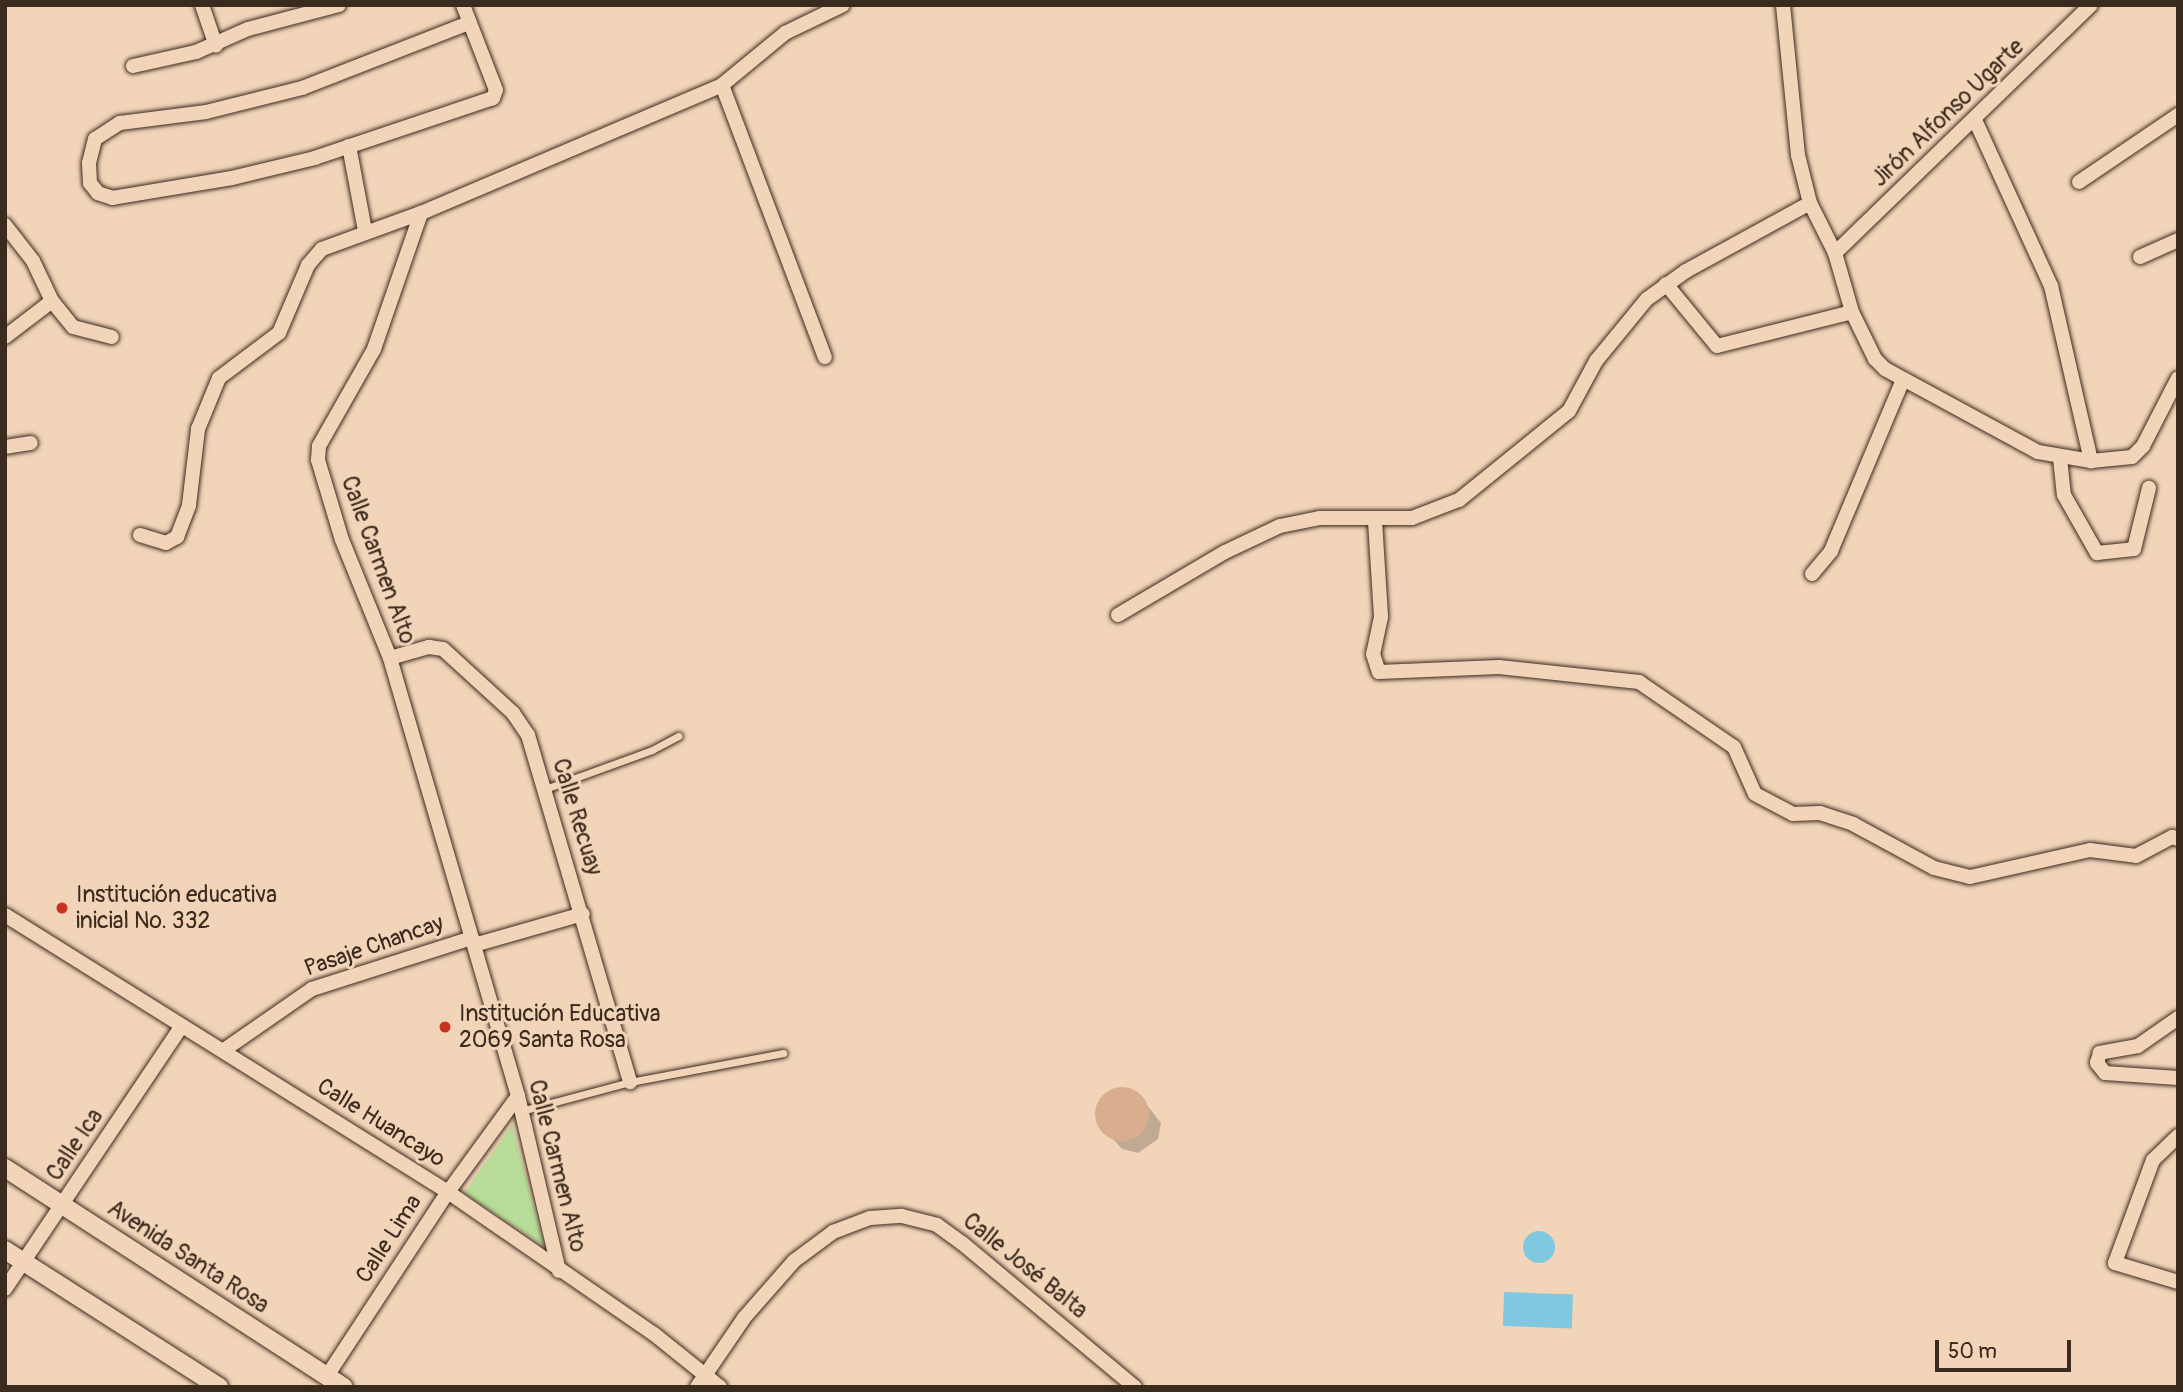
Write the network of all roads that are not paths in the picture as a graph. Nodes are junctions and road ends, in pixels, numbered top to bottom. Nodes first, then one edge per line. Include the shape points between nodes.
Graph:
1 (202, 5) edge
2 (339, 5) edge
3 (463, 5) edge
4 (844, 5) edge
5 (1783, 5) edge
6 (2091, 5) edge
7 (469, 23) junction
8 (216, 46) junction
9 (133, 65) dead end
10 (722, 85) junction
11 (2178, 115) edge
12 (1975, 120) junction
13 (349, 146) junction
14 (2079, 182) dead end
15 (1810, 203) junction
16 (421, 213) junction
17 (5, 225) edge
18 (365, 231) junction
19 (2178, 240) edge
20 (1835, 253) junction
21 (2140, 257) dead end
22 (1666, 284) junction
23 (52, 301) junction
24 (1852, 312) junction
25 (5, 337) edge
26 (112, 337) dead end
27 (825, 357) dead end
28 (2178, 378) edge
29 (1902, 382) junction
30 (30, 443) dead end
31 (5, 447) edge
32 (2060, 457) junction
33 (2091, 461) junction
34 (2150, 488) dead end
35 (1375, 521) junction
36 (140, 535) dead end
37 (1812, 574) dead end
38 (1118, 615) dead end
39 (390, 658) junction
40 (678, 736) dead end
41 (545, 789) junction
42 (2178, 839) edge
43 (583, 914) junction
44 (5, 915) edge
45 (473, 941) junction
46 (2178, 1018) edge
47 (182, 1026) junction
48 (224, 1051) junction
49 (783, 1053) dead end
50 (2178, 1078) edge
51 (630, 1082) junction
52 (518, 1096) junction
53 (521, 1111) junction
54 (2178, 1136) edge
55 (5, 1168) edge
56 (448, 1192) junction
57 (62, 1204) junction
58 (5, 1250) edge
59 (23, 1261) junction
60 (559, 1271) junction
61 (2178, 1282) edge
62 (5, 1289) edge
63 (327, 1376) junction
64 (700, 1382) edge
65 (219, 1387) edge
66 (343, 1387) edge
67 (720, 1387) edge
68 (1135, 1387) edge

1 - 8 street
2 - 8 street via 248,29
3 - 7 street
4 - 10 street via 785,33
5 - 15 street via 1798,155
6 - 12 street, Jirón Alfonso Ugarte
7 - 13 street via 496,90 493,98
7 - 13 street via 302,88 206,112 120,123 95,139 89,173 98,194 113,198 232,178
8 - 9 street
10 - 16 street
10 - 27 street
11 - 14 street
12 - 20 street, Jirón Alfonso Ugarte
12 - 33 street via 2051,286
13 - 18 street
15 - 20 street
15 - 22 street
16 - 18 street
16 - 39 street, Calle Carmen Alto via 374,349 319,446 317,460 342,540
17 - 23 street via 33,261
18 - 36 street via 322,249 308,265 279,333 219,378 198,429 189,505 177,537 166,542
19 - 21 street
20 - 24 street
22 - 24 street via 1717,346
22 - 35 street via 1630,315 1596,361 1569,411 1543,436 1459,500 1412,518
23 - 25 street
23 - 26 street via 74,327
24 - 29 street via 1875,359
28 - 33 street via 2143,446 2132,457
29 - 32 street via 2038,452
29 - 37 street via 1830,551
30 - 31 street
32 - 33 street
32 - 34 street via 2064,495 2097,553 2134,550
35 - 38 street via 1320,518 1280,526 1225,552
35 - 42 street via 1381,617 1373,654 1379,672 1499,667 1639,682 1734,747 1755,794 1793,814 1820,813 1853,824 1934,868 1970,877 2090,850 2136,856 2172,837
39 - 41 street, Calle Recuay via 429,647 443,649 513,713 528,735
39 - 45 street, Calle Carmen Alto
40 - 41 lane
41 - 43 street, Calle Recuay
43 - 45 street, Pasaje Chancay
43 - 51 street, Calle Recuay
44 - 47 street, Calle Huancayo
45 - 48 street, Pasaje Chancay via 312,989
45 - 52 street, Calle Carmen Alto
46 - 50 street via 2138,1046 2100,1053 2097,1063 2105,1073
47 - 48 street, Calle Huancayo
47 - 57 street, Calle Ica
48 - 56 street, Calle Huancayo
49 - 51 lane
51 - 53 lane
52 - 53 street, Calle Carmen Alto
52 - 56 street, Calle Lima
53 - 60 street, Calle Carmen Alto
54 - 61 street via 2153,1160 2115,1263
55 - 57 street, Avenida Santa Rosa
56 - 60 street, Calle Huancayo
56 - 63 street, Calle Lima
57 - 59 street, Calle Ica
57 - 63 street, Avenida Santa Rosa
58 - 59 street
59 - 62 street, Calle Ica
59 - 65 street
60 - 64 street, Calle Huancayo via 654,1334
63 - 66 street, Avenida Santa Rosa
64 - 67 street, Calle Huancayo
64 - 68 street, Calle José Balta via 744,1318 794,1261 833,1232 870,1218 902,1216 937,1225

